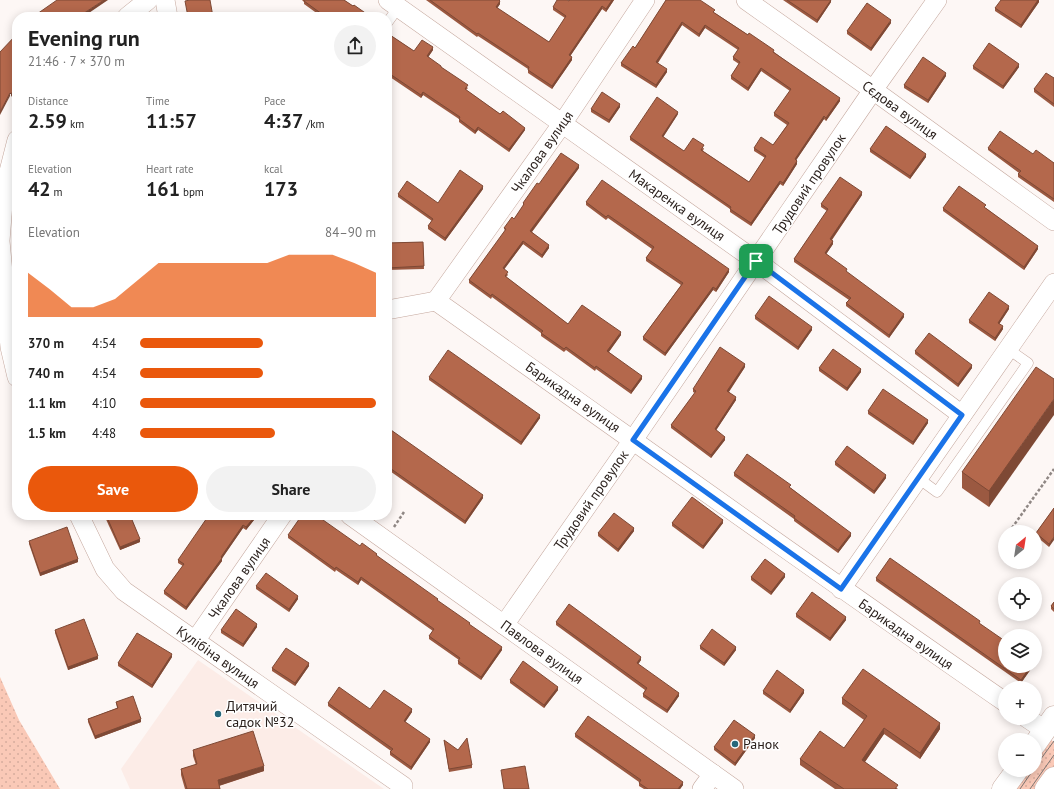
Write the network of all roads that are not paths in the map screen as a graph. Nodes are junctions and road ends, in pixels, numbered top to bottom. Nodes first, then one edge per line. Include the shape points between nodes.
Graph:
1 (148, 0) edge
2 (165, 0) edge
3 (645, 0) edge
4 (746, 0) edge
5 (938, 0) edge
6 (396, 2) edge
7 (133, 12) edge
8 (167, 12) edge
9 (392, 12) edge
10 (873, 90) junction
11 (562, 124) junction
12 (12, 160) edge
13 (1054, 221) edge
14 (756, 261) junction
15 (1054, 283) edge
16 (11, 300) edge
17 (436, 302) junction
18 (392, 309) edge
19 (1008, 350) junction
20 (12, 355) edge
21 (962, 415) junction
22 (633, 440) junction
23 (918, 478) junction
24 (81, 520) edge
25 (279, 520) edge
26 (357, 520) edge
27 (841, 589) junction
28 (504, 625) junction
29 (195, 641) junction
30 (998, 697) edge
31 (1012, 777) edge
32 (1054, 778) edge
33 (707, 782) edge
34 (403, 789) edge
35 (734, 789) edge
36 (1003, 789) edge
37 (1046, 789) edge

1 - 7 street
2 - 8 street
3 - 11 street, Чкалова вулиця
4 - 10 street, Сєдова вулиця
5 - 10 street, Трудовий провулок
6 - 9 lane
6 - 11 street, Макаренка вулиця
10 - 13 street, Сєдова вулиця
10 - 14 street, Трудовий провулок
11 - 14 street, Макаренка вулиця
11 - 17 street, Чкалова вулиця
12 - 16 street via 4,191 0,242
14 - 21 street, Макаренка вулиця
14 - 22 street, Трудовий провулок
15 - 19 street
16 - 20 street
17 - 18 street
17 - 22 street, Барикадна вулиця
19 - 21 street
19 - 23 lane via 1028,363 937,492
21 - 23 street
22 - 27 street, Барикадна вулиця
22 - 28 street, Трудовий провулок
23 - 27 street
24 - 29 street, Кулібіна вулиця via 105,569 124,591
25 - 29 street, Чкалова вулиця
26 - 28 street, Павлова вулиця
27 - 30 street, Барикадна вулиця
28 - 33 street, Павлова вулиця
29 - 34 street, Кулібіна вулиця via 403,786
31 - 36 street
32 - 37 street
33 - 35 street, Павлова вулиця

